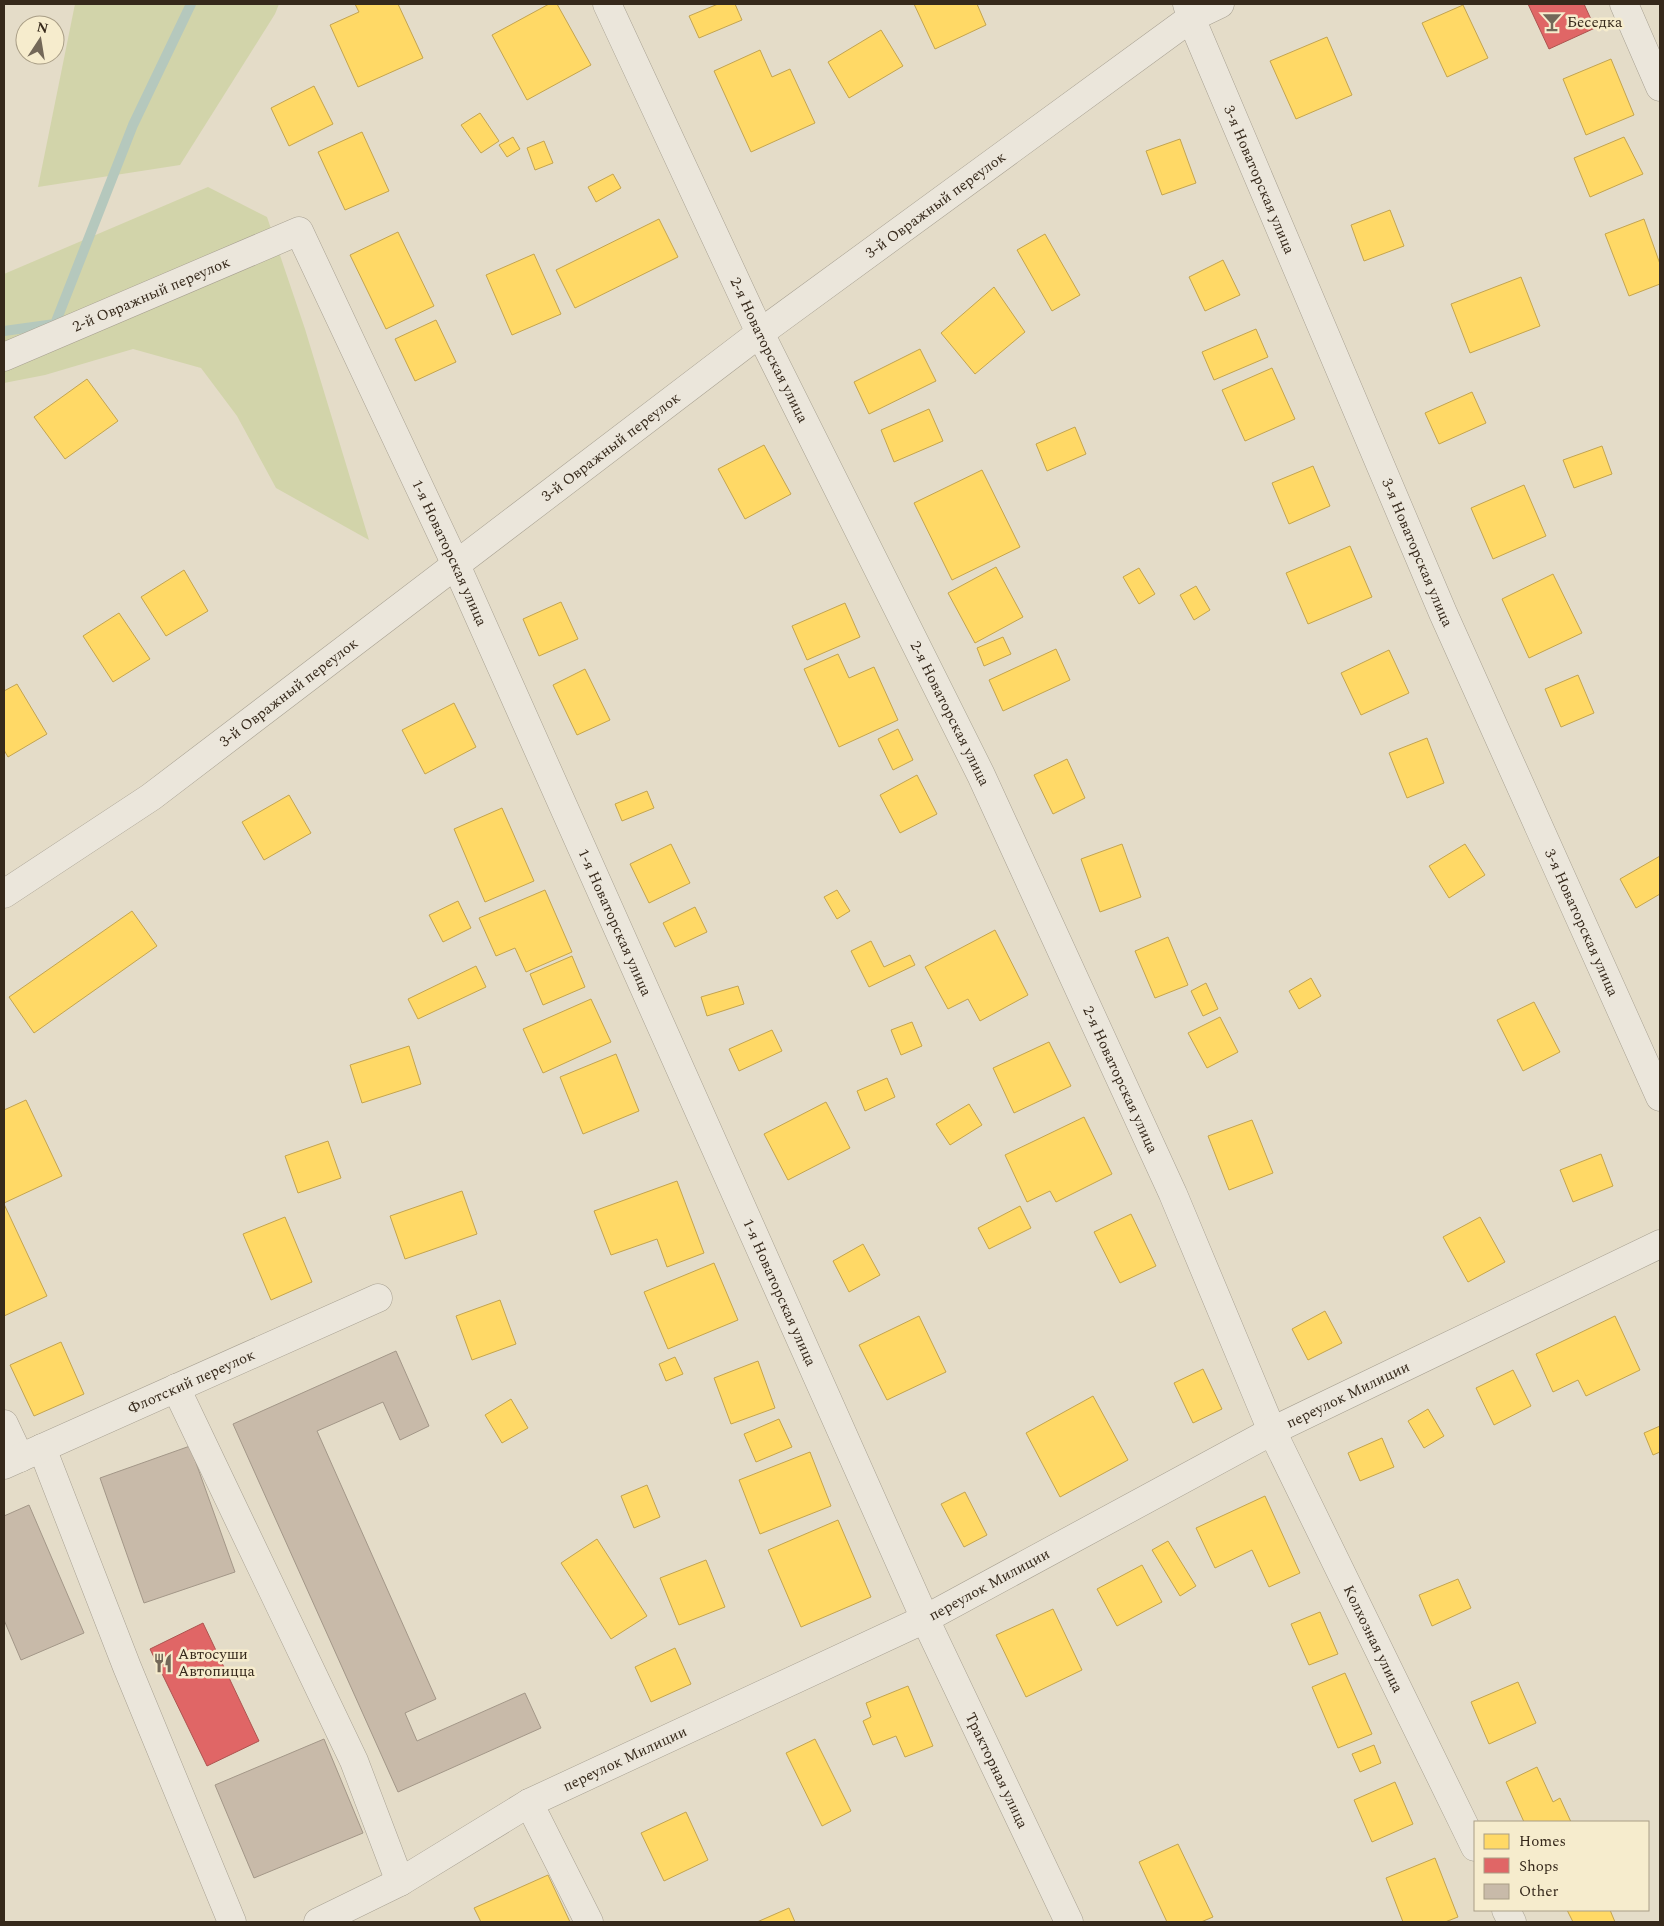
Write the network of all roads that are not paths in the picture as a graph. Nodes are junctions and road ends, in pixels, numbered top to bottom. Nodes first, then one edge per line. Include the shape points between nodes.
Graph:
1 (607, 4) edge
2 (1220, 4) edge
3 (1624, 4) edge
4 (1189, 11) edge
5 (1660, 86) edge
6 (299, 231) joint
7 (760, 333) junction
8 (4, 357) edge
9 (456, 565) junction
10 (4, 894) edge
11 (1660, 1097) edge
12 (1660, 1244) edge
13 (378, 1298) dead end
14 (176, 1388) junction
15 (4, 1424) edge
16 (1272, 1431) junction
17 (22, 1457) edge
18 (925, 1619) junction
19 (529, 1803) junction
20 (1474, 1845) edge
21 (400, 1882) junction
22 (232, 1922) edge
23 (318, 1922) edge
24 (589, 1922) edge
25 (1069, 1922) edge

1 - 7 street, 2-я Новаторская улица
2 - 4 street, 3-й Овражный переулок
3 - 5 street
4 - 7 street, 3-й Овражный переулок
4 - 11 street, 3-я Новаторская улица via 1443,614
6 - 8 street, 2-й Овражный переулок
6 - 9 street, 1-я Новаторская улица
7 - 9 street, 3-й Овражный переулок
7 - 16 street, 2-я Новаторская улица via 981,775 1173,1194
9 - 10 street, 3-й Овражный переулок via 151,797
9 - 18 street, 1-я Новаторская улица
12 - 16 street, переулок Милиции
13 - 14 street, Флотский переулок
14 - 17 street, Флотский переулок
14 - 21 street via 354,1761
15 - 17 street
16 - 18 street, переулок Милиции
16 - 20 street, Колхозная улица
17 - 22 street via 127,1667
18 - 19 street, переулок Милиции
18 - 25 street, Тракторная улица
19 - 21 street, переулок Милиции
19 - 24 street
21 - 23 street, переулок Милиции

